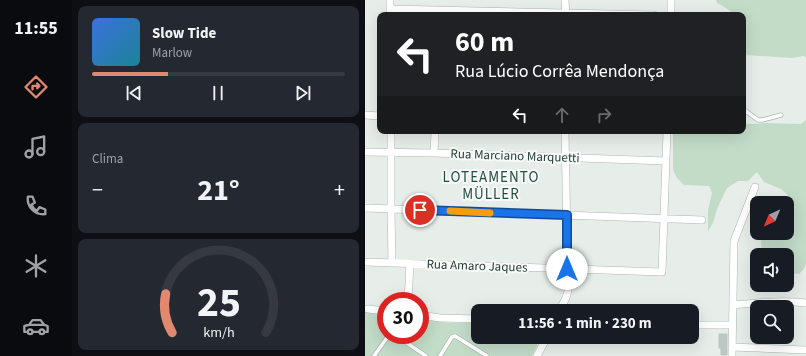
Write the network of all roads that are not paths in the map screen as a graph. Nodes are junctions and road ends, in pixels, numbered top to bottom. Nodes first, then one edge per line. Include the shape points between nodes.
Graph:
1 (390, 0) edge
2 (565, 0) edge
3 (671, 0) edge
4 (390, 12) edge
5 (566, 12) edge
6 (671, 12) edge
7 (746, 111) edge
8 (365, 115) edge
9 (781, 115) dead end
10 (377, 116) edge
11 (391, 134) edge
12 (435, 134) edge
13 (565, 134) edge
14 (667, 134) edge
15 (365, 152) edge
16 (391, 152) junction
17 (434, 153) junction
18 (566, 158) junction
19 (666, 161) junction
20 (755, 187) dead end
21 (365, 208) edge
22 (391, 209) junction
23 (567, 215) junction
24 (663, 219) junction
25 (702, 220) dead end
26 (365, 262) edge
27 (392, 263) junction
28 (410, 264) junction
29 (567, 269) junction
30 (408, 292) edge
31 (806, 303) edge
32 (562, 304) edge
33 (733, 305) junction
34 (368, 309) dead end
35 (377, 310) edge
36 (429, 316) edge
37 (471, 319) edge
38 (699, 325) edge
39 (732, 325) junction
40 (383, 344) edge
41 (408, 344) edge
42 (543, 344) edge
43 (732, 347) junction
44 (806, 350) edge
45 (374, 356) edge
46 (426, 356) edge
47 (439, 356) edge
48 (487, 356) edge
49 (537, 356) edge
50 (732, 356) edge

1 - 4 street
2 - 5 street
3 - 6 street
7 - 9 lane via 758,120
8 - 10 street
11 - 16 street
12 - 17 street
13 - 18 street
14 - 19 street
15 - 16 street, Rua Marciano Marquetti
16 - 17 street, Rua Marciano Marquetti
16 - 22 street
17 - 18 street, Rua Marciano Marquetti
18 - 19 street, Rua Marciano Marquetti
18 - 23 street
19 - 24 street
20 - 33 street via 735,241
21 - 22 street
22 - 23 street
22 - 27 street
23 - 24 street
23 - 29 street
24 - 25 street
24 - 29 street, Rua Amaro Jaques via 662,272
26 - 27 street, Rua Amaro Jaques
27 - 28 street, Rua Amaro Jaques
28 - 29 street, Rua Amaro Jaques
28 - 30 street
29 - 32 street via 567,294
31 - 33 street
33 - 39 street
34 - 35 street
36 - 37 street
38 - 39 street
39 - 43 street
40 - 45 lane
41 - 46 lane
42 - 49 street
43 - 44 street
43 - 50 street
47 - 48 lane via 455,336

